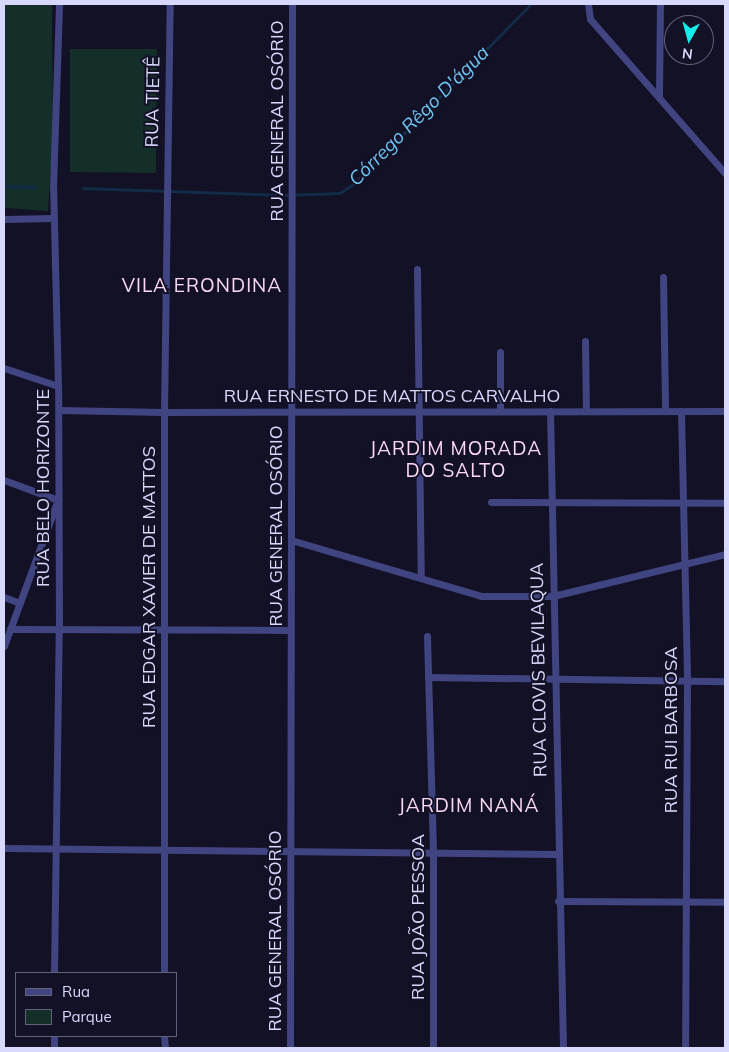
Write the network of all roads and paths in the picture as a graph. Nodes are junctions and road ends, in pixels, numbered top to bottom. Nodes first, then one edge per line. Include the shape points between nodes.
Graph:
1 (59, 4) edge
2 (170, 4) edge
3 (292, 4) edge
4 (588, 4) edge
5 (660, 4) edge
6 (660, 96) junction
7 (725, 173) edge
8 (167, 200) joint
9 (53, 218) junction
10 (4, 219) edge
11 (417, 268) dead end
12 (663, 277) dead end
13 (585, 341) dead end
14 (500, 352) dead end
15 (4, 368) edge
16 (58, 386) junction
17 (58, 410) junction
18 (291, 411) junction
19 (419, 411) junction
20 (500, 411) junction
21 (550, 411) junction
22 (586, 411) junction
23 (664, 411) junction
24 (681, 411) junction
25 (725, 411) edge
26 (164, 412) junction
27 (4, 480) edge
28 (58, 500) junction
29 (491, 502) dead end
30 (551, 502) junction
31 (682, 502) junction
32 (725, 502) edge
33 (291, 540) junction
34 (725, 554) edge
35 (685, 564) junction
36 (421, 577) junction
37 (553, 596) junction
38 (4, 597) edge
39 (20, 603) junction
40 (10, 629) junction
41 (59, 629) junction
42 (290, 630) junction
43 (164, 631) junction
44 (427, 636) dead end
45 (4, 646) edge
46 (428, 677) junction
47 (554, 679) junction
48 (687, 680) junction
49 (725, 681) edge
50 (4, 848) edge
51 (54, 849) junction
52 (163, 850) junction
53 (290, 851) junction
54 (433, 853) junction
55 (557, 854) junction
56 (558, 901) junction
57 (684, 902) junction
58 (725, 902) edge
59 (54, 972) edge
60 (164, 972) edge
61 (290, 1048) edge
62 (433, 1048) edge
63 (563, 1048) edge
64 (685, 1048) edge

1 - 9 street, RUA BELO HORIZONTE
2 - 8 street, RUA TIETÊ
3 - 18 street, RUA GENERAL OSÓRIO
4 - 6 street via 590,20
5 - 6 street
6 - 7 street
8 - 26 street, RUA EDGAR XAVIER DE MATTOS
9 - 10 street
9 - 16 street, RUA BELO HORIZONTE
11 - 19 street
12 - 23 street
13 - 22 street
14 - 20 street
15 - 16 street
16 - 17 street, RUA BELO HORIZONTE
17 - 26 street, RUA ERNESTO DE MATTOS CARVALHO
17 - 28 street, RUA BELO HORIZONTE
18 - 19 street, RUA ERNESTO DE MATTOS CARVALHO
18 - 26 street, RUA ERNESTO DE MATTOS CARVALHO
18 - 33 street, RUA GENERAL OSÓRIO
19 - 20 street, RUA ERNESTO DE MATTOS CARVALHO
19 - 36 street
20 - 21 street, RUA ERNESTO DE MATTOS CARVALHO
21 - 22 street, RUA ERNESTO DE MATTOS CARVALHO
21 - 30 street, RUA CLOVIS BEVILAQUA
22 - 23 street, RUA ERNESTO DE MATTOS CARVALHO
23 - 24 street, RUA ERNESTO DE MATTOS CARVALHO
24 - 25 street, RUA ERNESTO DE MATTOS CARVALHO
24 - 31 street, RUA RUI BARBOSA
26 - 43 street, RUA EDGAR XAVIER DE MATTOS
27 - 28 street
28 - 39 street
28 - 41 street, RUA BELO HORIZONTE
29 - 30 street
30 - 31 street
30 - 37 street, RUA CLOVIS BEVILAQUA
31 - 32 street
31 - 35 street, RUA RUI BARBOSA
33 - 36 street
33 - 42 street, RUA GENERAL OSÓRIO
34 - 35 street
35 - 37 street
35 - 48 street, RUA RUI BARBOSA
36 - 37 street via 481,596
37 - 47 street, RUA CLOVIS BEVILAQUA
38 - 39 street
39 - 40 street
40 - 41 street
40 - 45 street
41 - 43 street
41 - 51 street, RUA BELO HORIZONTE
42 - 43 street
42 - 53 street, RUA GENERAL OSÓRIO
43 - 52 street, RUA EDGAR XAVIER DE MATTOS
44 - 46 street, RUA JOÃO PESSOA
46 - 47 street
46 - 54 street, RUA JOÃO PESSOA
47 - 48 street
47 - 55 street, RUA CLOVIS BEVILAQUA
48 - 49 street
48 - 57 street, RUA RUI BARBOSA
50 - 51 street
51 - 52 street
51 - 59 street, RUA BELO HORIZONTE
52 - 53 street
52 - 60 street, RUA EDGAR XAVIER DE MATTOS
53 - 54 street
53 - 61 street, RUA GENERAL OSÓRIO
54 - 55 street
54 - 62 street, RUA JOÃO PESSOA
55 - 56 street, RUA CLOVIS BEVILAQUA
56 - 57 street
56 - 63 street, RUA CLOVIS BEVILAQUA
57 - 58 street
57 - 64 street, RUA RUI BARBOSA

